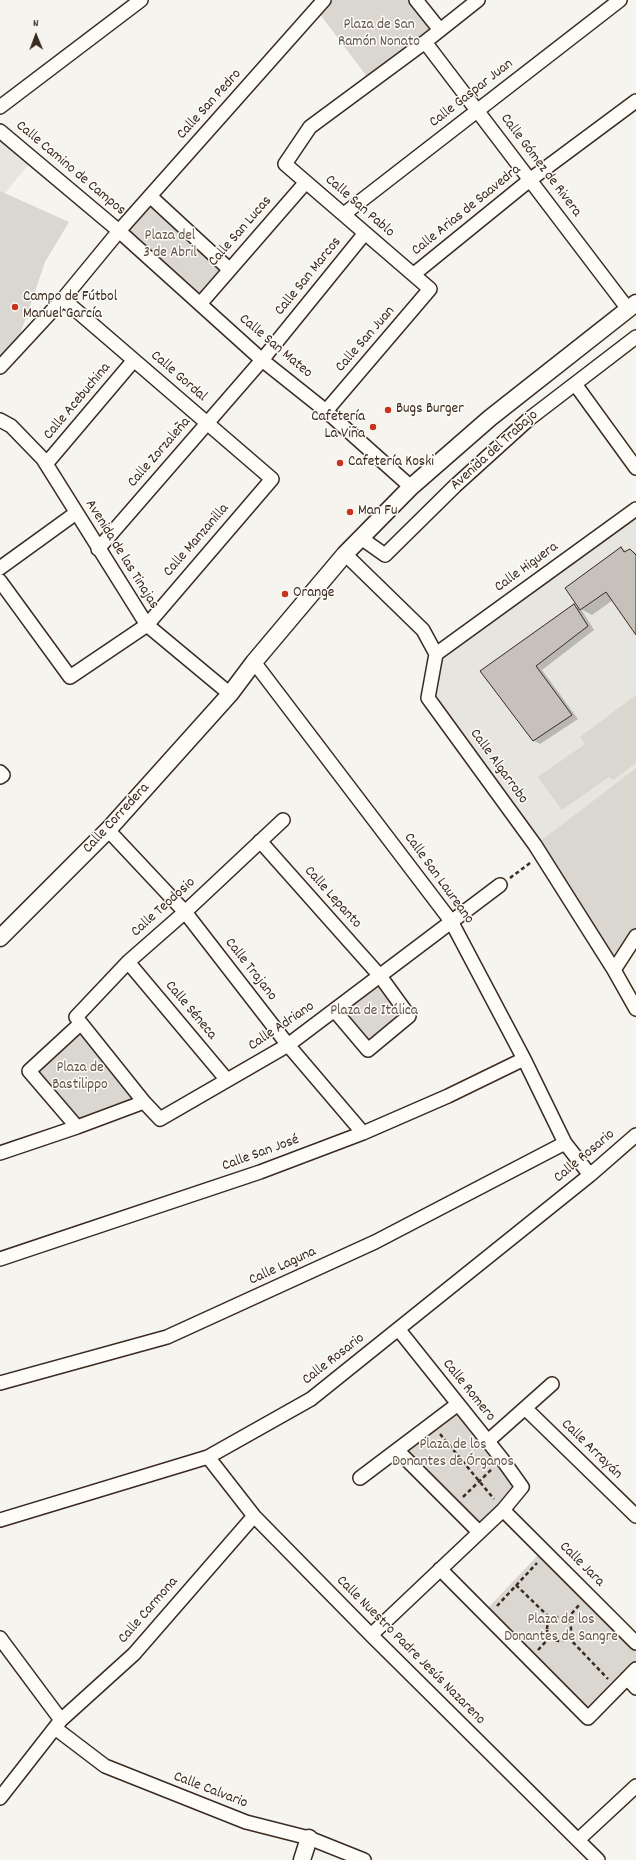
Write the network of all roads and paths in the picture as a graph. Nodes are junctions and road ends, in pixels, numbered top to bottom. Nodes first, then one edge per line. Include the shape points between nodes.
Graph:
1 (141, 0) edge
2 (324, 0) edge
3 (416, 0) edge
4 (478, 0) edge
5 (620, 0) edge
6 (440, 30) junction
7 (425, 42) junction
8 (636, 101) edge
9 (0, 107) edge
10 (477, 110) junction
11 (0, 131) edge
12 (531, 180) junction
13 (306, 182) junction
14 (150, 196) junction
15 (344, 214) junction
16 (119, 231) junction
17 (365, 233) junction
18 (229, 269) junction
19 (414, 274) junction
20 (430, 289) joint
21 (63, 299) junction
22 (200, 304) junction
23 (632, 306) edge
24 (636, 337) edge
25 (134, 360) junction
26 (262, 360) junction
27 (0, 367) edge
28 (575, 384) junction
29 (326, 411) junction
30 (0, 420) edge
31 (207, 423) junction
32 (46, 464) junction
33 (636, 468) edge
34 (272, 479) joint
35 (411, 487) junction
36 (636, 509) edge
37 (76, 513) junction
38 (361, 538) junction
39 (98, 549) junction
40 (345, 554) junction
41 (0, 568) edge
42 (0, 581) edge
43 (147, 625) junction
44 (436, 654) junction
45 (254, 662) junction
46 (230, 694) junction
47 (283, 820) dead end
48 (108, 830) junction
49 (260, 841) junction
50 (541, 855) junction
51 (500, 885) joint
52 (185, 912) junction
53 (451, 922) junction
54 (636, 936) edge
55 (0, 938) edge
56 (128, 962) junction
57 (614, 970) junction
58 (380, 976) junction
59 (636, 1009) edge
60 (335, 1011) junction
61 (80, 1024) junction
62 (288, 1045) junction
63 (524, 1060) junction
64 (227, 1080) junction
65 (144, 1102) junction
66 (77, 1127) junction
67 (363, 1133) junction
68 (636, 1135) edge
69 (565, 1143) junction
70 (0, 1153) edge
71 (590, 1175) junction
72 (0, 1259) edge
73 (399, 1330) junction
74 (0, 1383) edge
75 (552, 1384) dead end
76 (458, 1404) junction
77 (525, 1408) junction
78 (432, 1424) junction
79 (488, 1441) junction
80 (397, 1450) junction
81 (208, 1457) junction
82 (502, 1459) junction
83 (360, 1478) dead end
84 (480, 1482) junction
85 (453, 1507) junction
86 (502, 1510) junction
87 (254, 1516) junction
88 (636, 1516) edge
89 (0, 1520) edge
90 (479, 1532) junction
91 (546, 1553) junction
92 (440, 1569) junction
93 (516, 1585) junction
94 (588, 1595) junction
95 (487, 1616) junction
96 (551, 1619) junction
97 (567, 1619) junction
98 (371, 1635) junction
99 (568, 1637) junction
100 (0, 1638) edge
101 (636, 1643) edge
102 (631, 1674) edge
103 (617, 1688) junction
104 (636, 1688) edge
105 (58, 1724) junction
106 (636, 1786) edge
107 (0, 1798) edge
108 (308, 1838) junction
109 (578, 1840) junction
110 (302, 1860) edge
111 (364, 1860) edge
112 (598, 1860) edge

1 - 9 street
2 - 14 street, Calle San Pedro
3 - 6 street
4 - 6 street
5 - 10 street, Calle Gaspar Juan
6 - 7 street
7 - 10 street, Calle Gómez de Rivera
7 - 13 street, Calle San Pablo via 310,126 285,164
8 - 12 street, Calle Arias de Saavedra
10 - 12 street, Calle Gómez de Rivera
10 - 15 street, Calle Gaspar Juan
11 - 16 street, Calle Camino de Campos
12 - 19 street, Calle Arias de Saavedra
12 - 23 street, Calle Gómez de Rivera
13 - 15 street, Calle San Pablo
13 - 18 street, Calle San Lucas
14 - 16 street, Calle San Pedro
14 - 18 street
15 - 17 street, Calle San Pablo
16 - 21 street, Calle San Pedro
16 - 22 street, Calle San Mateo
17 - 19 street, Calle San Pablo
17 - 26 street, Calle San Marcos
18 - 22 street, Calle San Lucas
19 - 20 street, Calle San Pablo
20 - 29 street, Calle San Juan
21 - 25 street, Calle Gordal
21 - 27 street, Calle San Pedro
22 - 26 street, Calle San Mateo
23 - 35 street, Avenida del Trabajo via 490,418
24 - 28 street, Avenida del Trabajo
25 - 31 street, Calle Gordal
25 - 32 street, Calle Acebuchina
26 - 29 street, Calle San Mateo
26 - 31 street, Calle Zorzaleña
28 - 33 street
28 - 38 street, Avenida del Trabajo via 529,419 384,555
29 - 35 street, Calle San Mateo
30 - 32 street, Avenida de las Tinajas via 11,426
31 - 34 street, Calle Gordal
31 - 39 street, Calle Zorzaleña
32 - 37 street, Avenida de las Tinajas
34 - 43 street, Calle Manzanilla
35 - 38 street, Avenida del Trabajo
36 - 44 street, Calle Higuera
37 - 39 street, Avenida de las Tinajas
37 - 41 street
38 - 40 street, Avenida del Trabajo
39 - 43 street, Avenida de las Tinajas
40 - 44 street via 423,630
40 - 45 street, Avenida del Trabajo
42 - 43 street, Calle Manzanilla via 70,677
43 - 46 street, Avenida de las Tinajas
44 - 50 street, Calle Algarrobo via 428,698
45 - 46 street, Avenida del Trabajo
45 - 53 street, Calle San Laureano
46 - 48 street, Calle Corredera
47 - 49 street, Calle Teodosio
48 - 52 street, Calle Trajano
48 - 55 street, Calle Corredera
49 - 52 street, Calle Teodosio
49 - 58 street, Calle Lepanto
50 - 51 path
50 - 57 street, Calle Algarrobo
51 - 53 street, Calle Adriano
52 - 56 street, Calle Teodosio
52 - 62 street, Calle Trajano
53 - 58 street, Calle Adriano
53 - 63 street, Calle San Laureano
54 - 57 street
56 - 61 street, Calle Teodosio via 76,1017
56 - 64 street, Calle Séneca
57 - 59 street, Calle Algarrobo
58 - 60 street, Calle Adriano
58 - 60 street via 409,1016 368,1050
60 - 62 street, Calle Adriano
61 - 65 street
61 - 66 street via 29,1071
62 - 64 street, Calle Adriano
62 - 67 street, Calle Trajano
63 - 67 street, Calle San José
63 - 69 street, Calle San Laureano
64 - 65 street, Calle Adriano via 160,1119
65 - 66 street
66 - 70 street
67 - 72 street, Calle San José via 260,1172
68 - 71 street, Calle Rosario
69 - 71 street, Calle San Laureano
69 - 74 street, Calle Laguna via 375,1242 167,1338
71 - 73 street, Calle Rosario
73 - 76 street, Calle Romero
73 - 81 street, Calle Rosario via 311,1399
75 - 77 street
76 - 78 street
76 - 79 street, Calle Romero
77 - 79 street
77 - 88 street, Calle Arrayán
78 - 80 street
78 - 84 path
79 - 82 street, Calle Romero
80 - 83 street
80 - 85 street
81 - 87 street, Calle Nuestro Padre Jesús Nazareno
81 - 89 street, Calle Rosario
82 - 84 path
82 - 86 street, Calle Romero via 522,1487
84 - 85 path
84 - 86 path
85 - 90 street
86 - 90 street
86 - 91 street, Calle Jara
87 - 98 street, Calle Nuestro Padre Jesús Nazareno
87 - 105 street, Calle Carmona via 134,1654
90 - 92 street
91 - 93 path
91 - 94 street, Calle Jara
92 - 95 street
92 - 98 street
93 - 95 path
93 - 96 path
94 - 97 path
94 - 101 street, Calle Jara
95 - 103 street via 588,1718
96 - 97 path via 559,1616
96 - 99 path via 547,1630 550,1637 557,1641
97 - 99 path via 571,1626 571,1634
98 - 109 street, Calle Nuestro Padre Jesús Nazareno
99 - 103 path
100 - 105 street, Calle Calvario
102 - 103 street
102 - 104 street
105 - 107 street, Calle Carmona
105 - 108 street, Calle Calvario via 105,1766 246,1822
106 - 109 street
108 - 110 street
108 - 111 street, Calle Calvario
109 - 112 street, Calle Nuestro Padre Jesús Nazareno

